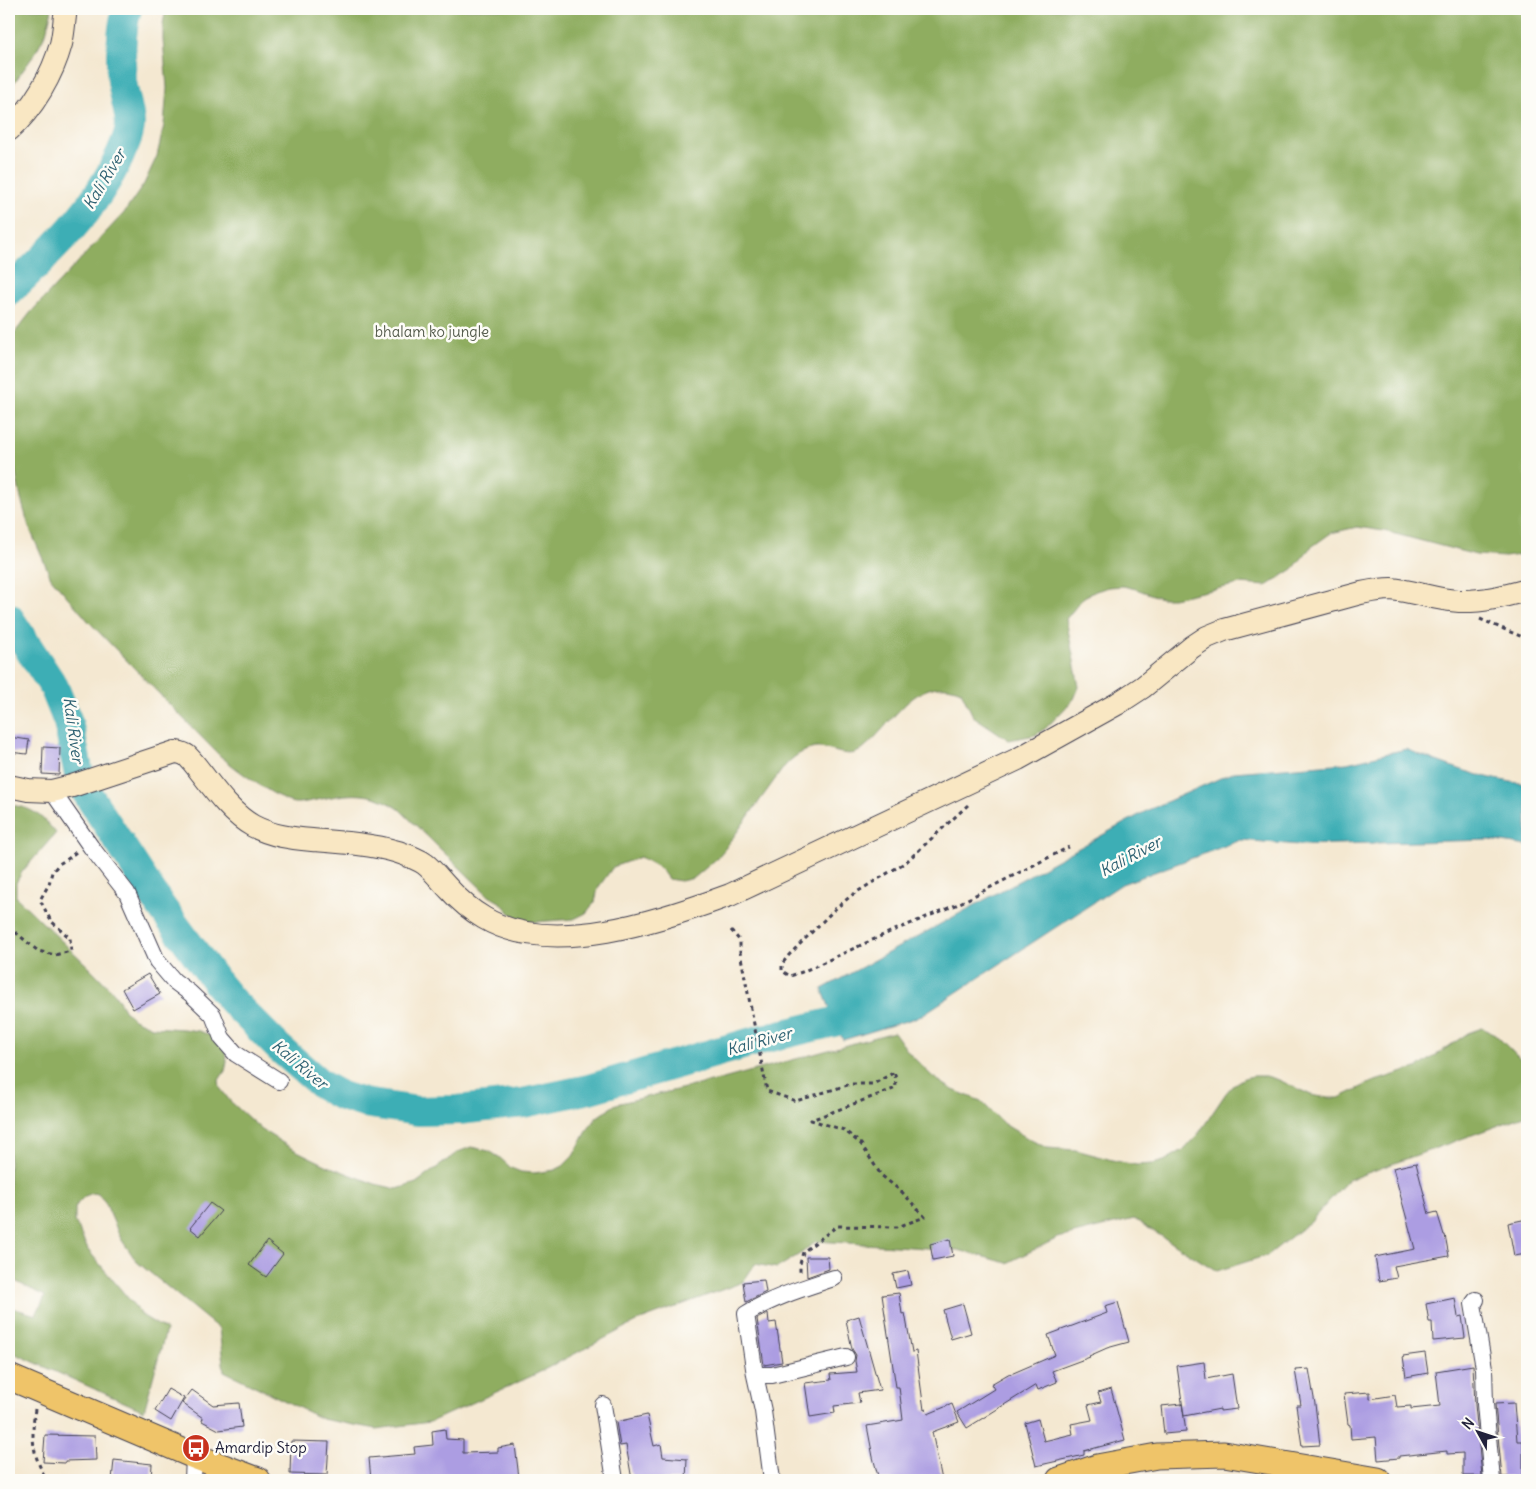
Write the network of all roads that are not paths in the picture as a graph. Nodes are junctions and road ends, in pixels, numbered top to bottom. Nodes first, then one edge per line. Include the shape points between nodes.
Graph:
1 (66, 9) edge
2 (9, 130) edge
3 (1527, 590) edge
4 (9, 786) edge
5 (62, 788) junction
6 (279, 1081) dead end
7 (834, 1278) dead end
8 (1476, 1300) dead end
9 (846, 1357) dead end
10 (755, 1375) junction
11 (9, 1377) edge
12 (603, 1406) dead end
13 (194, 1456) junction
14 (1100, 1474) edge
15 (193, 1480) edge
16 (258, 1480) edge
17 (615, 1480) edge
18 (772, 1480) edge
19 (1059, 1480) edge
20 (1378, 1480) edge
21 (1492, 1480) edge

1 - 2 main road via 56,59 45,82
3 - 5 main road via 1486,600 1462,601 1378,589 1224,630 1192,647 1117,704 1018,759 730,895 688,911 614,931 550,934 510,929 484,918 424,863 392,850 263,832 236,812 186,755 175,752
4 - 5 main road via 28,790
5 - 6 street via 91,847 127,893 157,960 174,981 213,1016 222,1038 236,1054
7 - 10 street via 800,1289 746,1314
8 - 21 street via 1473,1304 1484,1368
9 - 10 street via 772,1376
10 - 18 street
11 - 13 main road
12 - 17 street
13 - 15 street
13 - 16 main road
14 - 19 main road
14 - 20 main road via 1157,1456 1224,1454

